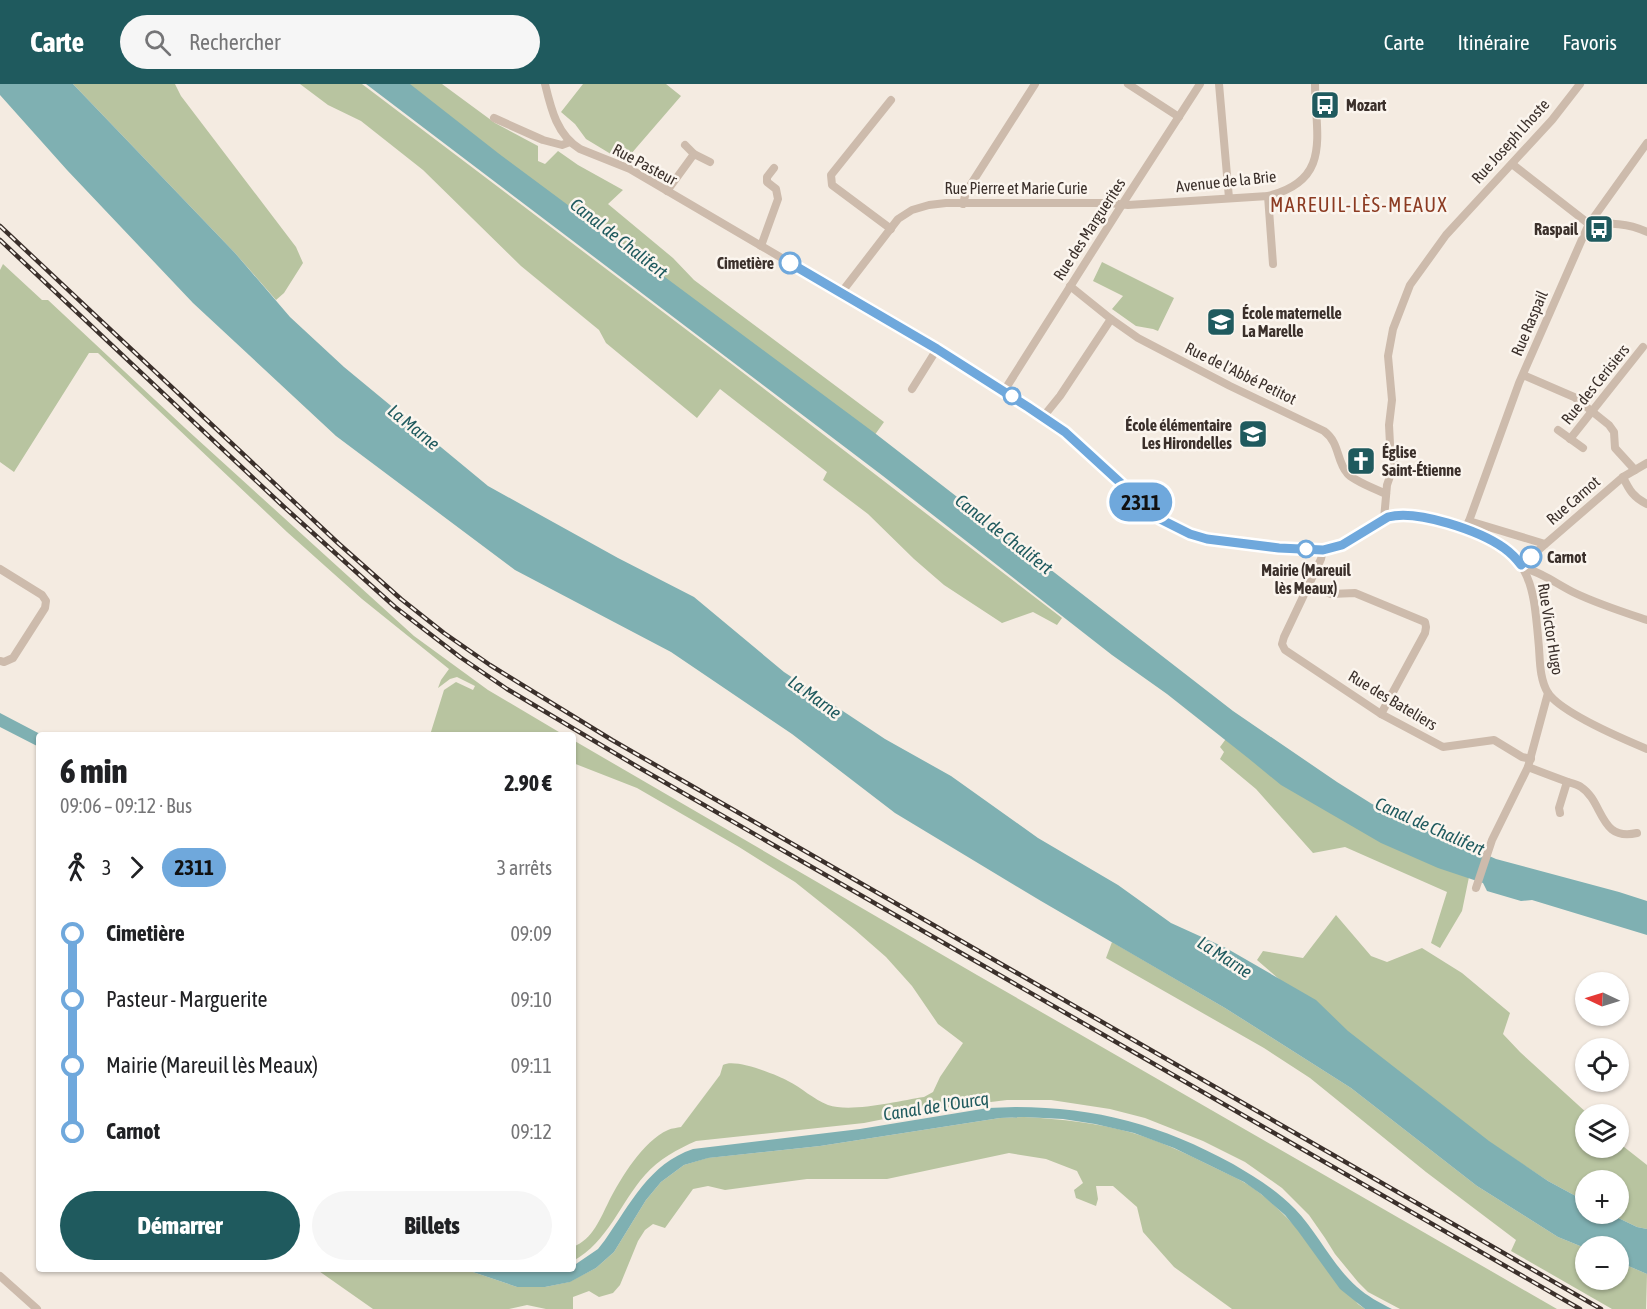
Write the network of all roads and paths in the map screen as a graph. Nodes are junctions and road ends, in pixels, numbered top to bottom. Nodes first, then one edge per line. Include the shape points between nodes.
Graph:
1 (545, 84) edge
2 (1035, 84) edge
3 (1128, 84) edge
4 (1200, 84) edge
5 (1219, 84) edge
6 (1315, 84) edge
7 (1580, 84) edge
8 (891, 100) dead end
9 (1179, 117) junction
10 (494, 118) dead end
11 (570, 142) junction
12 (1647, 143) edge
13 (685, 145) dead end
14 (694, 154) junction
15 (711, 162) dead end
16 (1512, 164) junction
17 (774, 168) dead end
18 (667, 191) junction
19 (1268, 196) junction
20 (1229, 198) junction
21 (963, 204) junction
22 (1122, 205) junction
23 (1589, 224) junction
24 (891, 229) junction
25 (1647, 232) edge
26 (761, 246) junction
27 (1273, 264) dead end
28 (1070, 286) junction
29 (841, 293) junction
30 (1111, 319) junction
31 (1643, 347) dead end
32 (937, 349) junction
33 (1523, 375) junction
34 (912, 389) dead end
35 (1004, 391) junction
36 (1592, 412) junction
37 (1043, 417) junction
38 (1558, 430) dead end
39 (1570, 439) junction
40 (1582, 448) dead end
41 (1647, 463) edge
42 (1635, 470) junction
43 (1623, 477) junction
44 (1386, 494) junction
45 (1647, 504) edge
46 (1384, 519) junction
47 (1467, 525) junction
48 (1545, 544) junction
49 (1323, 550) junction
50 (1522, 566) junction
51 (0, 569) edge
52 (1309, 585) junction
53 (1647, 620) edge
54 (0, 661) edge
55 (1548, 693) junction
56 (1381, 714) junction
57 (1647, 749) edge
58 (1529, 763) junction
59 (1567, 782) junction
60 (1560, 813) dead end
61 (1637, 833) dead end
62 (1476, 888) dead end
63 (0, 1276) edge
64 (37, 1309) edge

1 - 11 street, Rue Pasteur via 556,123
2 - 21 street via 966,192
3 - 9 street
4 - 9 street, Rue des Marguerites
5 - 20 street
6 - 19 street, Avenue de la Brie via 1316,159 1295,185
7 - 16 street, Rue Joseph Lhoste
8 - 24 street via 831,179 832,185
9 - 22 street, Rue des Marguerites
10 - 11 street via 543,140 562,145
11 - 18 street, Rue Pasteur
12 - 23 street, Rue Raspail
13 - 14 street
14 - 15 street
14 - 18 street
16 - 23 street
16 - 44 street, Rue Joseph Lhoste via 1431,254 1410,285 1393,328 1388,356 1394,465
17 - 26 street via 767,182 776,189 778,199
18 - 26 street, Rue Pasteur
19 - 20 street, Avenue de la Brie
19 - 27 street
20 - 22 street, Avenue de la Brie
21 - 22 street, Rue Pierre et Marie Curie
21 - 24 street, Rue Pierre et Marie Curie via 920,207 898,219
22 - 28 street, Rue des Marguerites
23 - 25 street via 1616,223
23 - 33 street, Rue Raspail
24 - 29 street, Rue Pierre et Marie Curie
26 - 29 street, Rue Pasteur
28 - 30 street, Rue de l'Abbé Petitot
28 - 35 street, Rue des Marguerites
29 - 32 street, Rue Pasteur
30 - 37 street
30 - 44 street, Rue de l'Abbé Petitot via 1154,347 1324,431 1331,436 1350,477
31 - 36 street, Rue des Cerisiers
32 - 34 street
32 - 35 street, Rue Pasteur
33 - 36 street via 1568,394
33 - 47 street, Rue Raspail
35 - 37 street, Rue Pasteur
36 - 39 street, Rue des Cerisiers
36 - 42 street via 1609,424 1615,448
37 - 49 street, Rue Pasteur via 1065,432 1160,519 1190,534
38 - 39 street, Rue des Cerisiers
39 - 40 street, Rue des Cerisiers
41 - 42 street, Rue Carnot
42 - 43 street, Rue Carnot
43 - 45 street via 1631,493
43 - 48 street, Rue Carnot
44 - 46 street, Rue Joseph Lhoste
46 - 47 street via 1396,514
46 - 49 street via 1342,545
47 - 48 street
47 - 50 street via 1505,548
48 - 50 street, Rue Carnot
49 - 52 street
50 - 53 street via 1572,592
50 - 55 street, Rue Victor Hugo via 1534,599 1541,671
51 - 54 street via 46,601 13,658
52 - 56 street, Rue des Bateliers via 1284,637 1285,650
52 - 56 street via 1331,594 1355,593 1425,622 1425,633
55 - 57 street, Rue Victor Hugo via 1576,715
55 - 58 street
56 - 58 street, Rue des Bateliers via 1443,747 1494,740
58 - 59 street, Rue des Bateliers
58 - 62 street via 1490,846
59 - 60 street
59 - 61 street, Rue des Bateliers via 1581,787 1592,798 1604,822 1619,834
63 - 64 street

